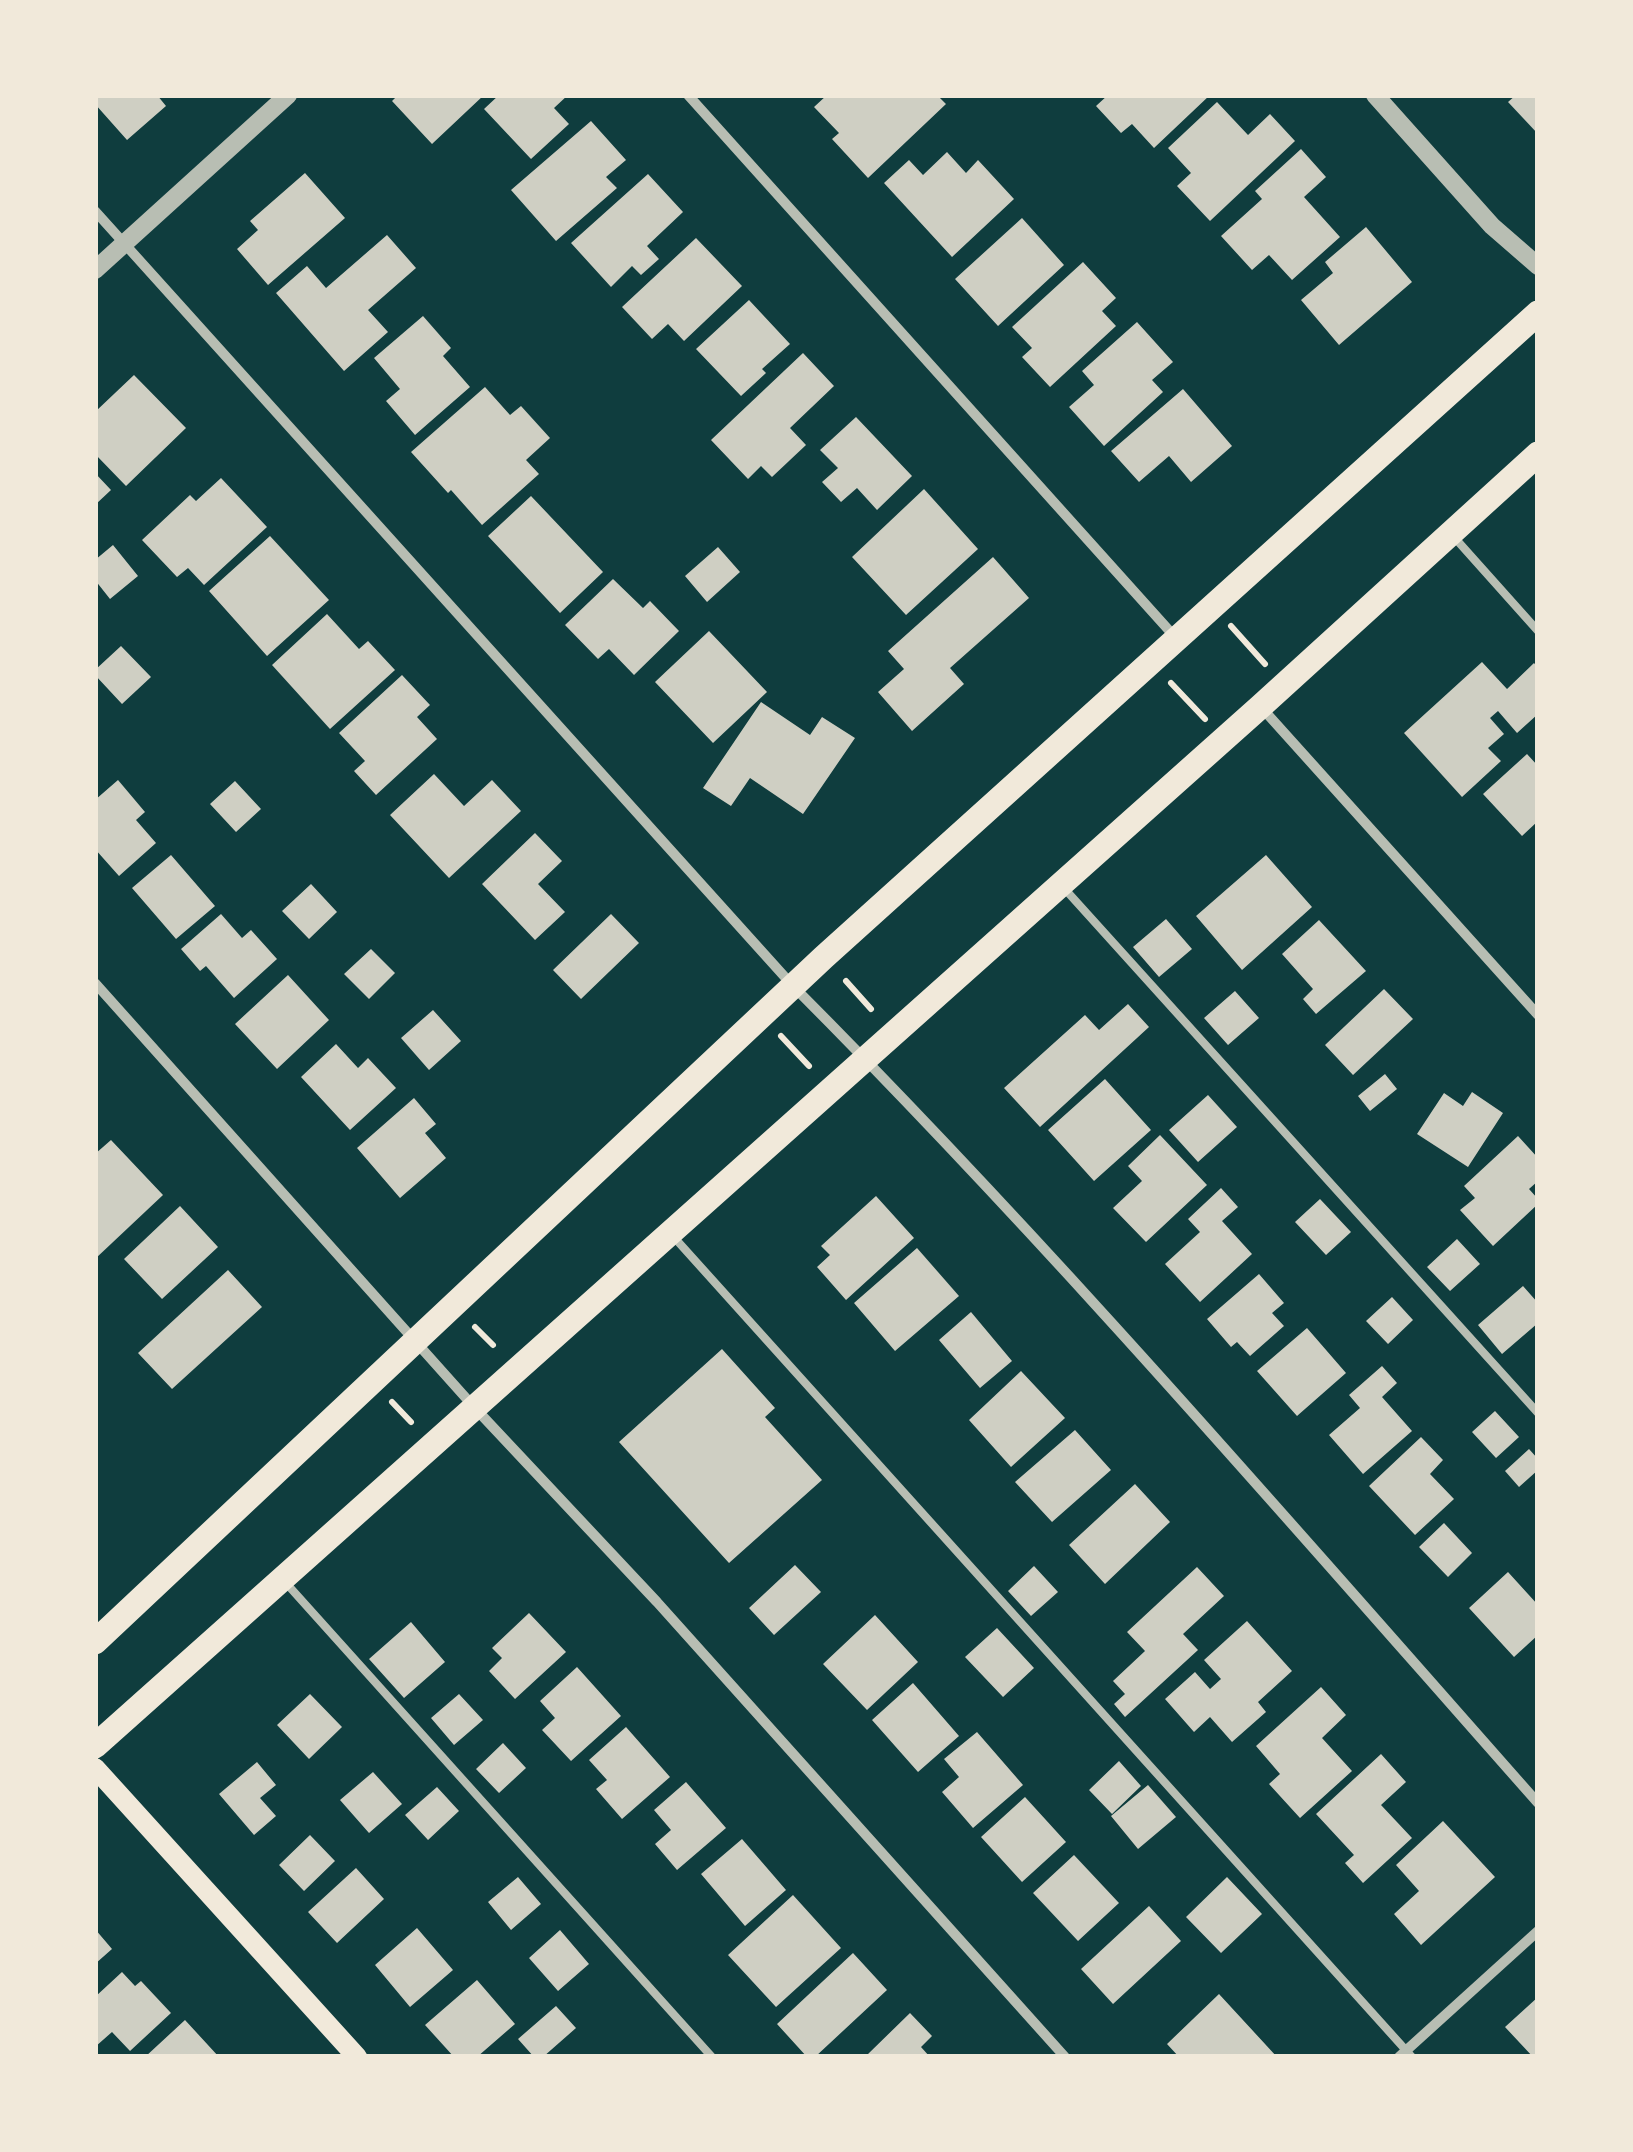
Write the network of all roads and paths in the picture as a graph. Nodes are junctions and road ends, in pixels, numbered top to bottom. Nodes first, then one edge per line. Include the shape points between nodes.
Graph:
1 (288, 95) edge
2 (688, 95) edge
3 (1375, 95) edge
4 (95, 211) edge
5 (124, 244) junction
6 (1538, 266) edge
7 (95, 270) edge
8 (1538, 313) edge
9 (1538, 454) edge
10 (1451, 534) junction
11 (1227, 621) dead end
12 (1538, 630) edge
13 (1176, 638) junction
14 (1265, 664) dead end
15 (1166, 678) dead end
16 (1261, 706) junction
17 (1204, 719) dead end
18 (1060, 884) junction
19 (846, 981) dead end
20 (95, 984) edge
21 (793, 986) junction
22 (871, 1009) dead end
23 (1538, 1015) edge
24 (780, 1035) dead end
25 (865, 1058) junction
26 (809, 1066) dead end
27 (670, 1233) junction
28 (475, 1327) dead end
29 (416, 1342) junction
30 (493, 1345) dead end
31 (391, 1401) dead end
32 (474, 1407) junction
33 (1538, 1413) edge
34 (410, 1422) dead end
35 (283, 1579) junction
36 (95, 1642) edge
37 (95, 1746) edge
38 (95, 1768) edge
39 (1538, 1803) edge
40 (1538, 1931) edge
41 (1405, 2055) edge
42 (357, 2057) edge
43 (712, 2057) edge
44 (1064, 2057) edge

1 - 5 street
2 - 13 street
3 - 6 street via 1492,226
4 - 5 street
5 - 7 street
5 - 21 street
8 - 13 main road
9 - 10 main road
10 - 12 lane
10 - 16 main road
11 - 14 path
13 - 21 main road
15 - 17 path
16 - 18 main road
16 - 23 street
18 - 25 main road
18 - 33 lane
19 - 22 path
20 - 29 street
21 - 25 street
21 - 29 main road
24 - 26 path
25 - 27 main road
25 - 39 street via 1076,1282
27 - 32 main road
27 - 41 lane
28 - 30 path
29 - 32 street
29 - 36 main road
31 - 34 path
32 - 35 main road
32 - 44 street
35 - 37 main road
35 - 43 lane
38 - 42 main road
40 - 41 street

